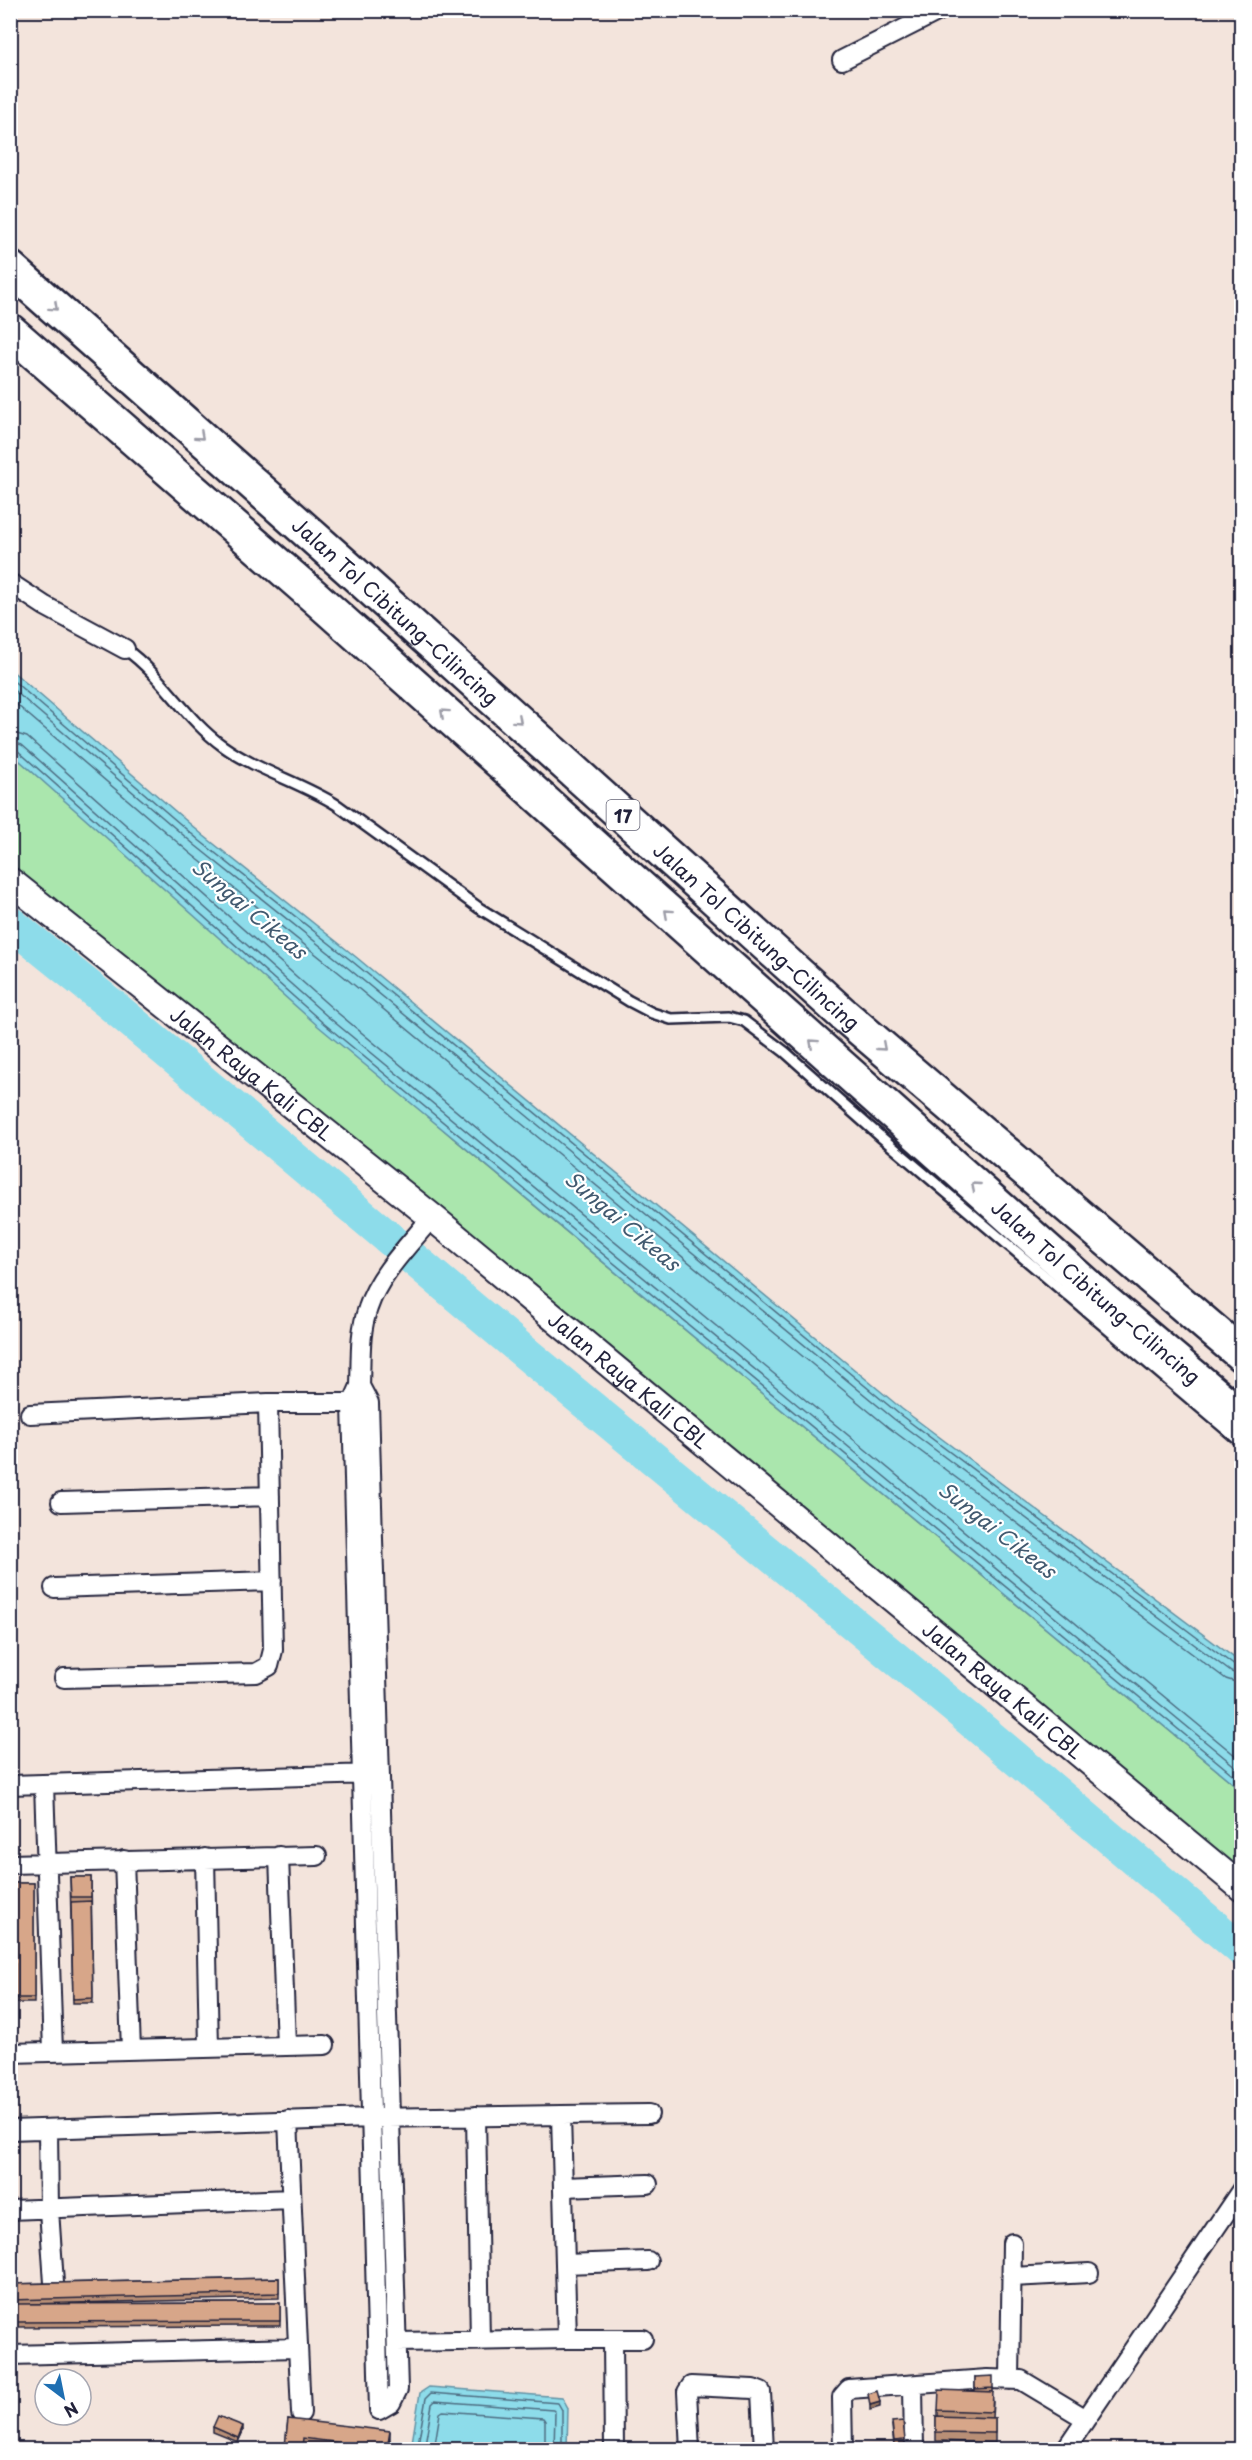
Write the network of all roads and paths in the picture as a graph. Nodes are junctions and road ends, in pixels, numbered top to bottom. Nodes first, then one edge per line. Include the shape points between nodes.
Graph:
1 (941, 10) edge
2 (842, 60) dead end
3 (10, 268) edge
4 (10, 331) edge
5 (10, 583) edge
6 (125, 649) joint
7 (10, 880) edge
8 (432, 1217) junction
9 (1242, 1355) edge
10 (268, 1403) junction
11 (361, 1403) junction
12 (30, 1414) dead end
13 (1242, 1417) edge
14 (1242, 1443) edge
15 (270, 1496) junction
16 (61, 1502) dead end
17 (272, 1581) junction
18 (54, 1588) dead end
19 (64, 1678) dead end
20 (371, 1774) junction
21 (44, 1784) junction
22 (10, 1785) edge
23 (279, 1856) junction
24 (317, 1856) dead end
25 (205, 1858) junction
26 (124, 1860) junction
27 (47, 1863) junction
28 (10, 1864) edge
29 (1242, 1888) edge
30 (325, 2045) dead end
31 (286, 2046) junction
32 (209, 2048) junction
33 (132, 2050) junction
34 (54, 2052) junction
35 (10, 2053) edge
36 (649, 2114) dead end
37 (561, 2115) junction
38 (476, 2116) junction
39 (390, 2117) junction
40 (371, 2118) junction
41 (288, 2120) junction
42 (48, 2128) junction
43 (10, 2130) edge
44 (648, 2184) dead end
45 (563, 2187) junction
46 (1242, 2189) edge
47 (291, 2199) junction
48 (10, 2210) edge
49 (48, 2210) junction
50 (1012, 2243) dead end
51 (648, 2261) dead end
52 (565, 2264) junction
53 (1089, 2273) dead end
54 (1012, 2277) junction
55 (54, 2283) junction
56 (77, 2283) edge
57 (32, 2284) edge
58 (567, 2339) junction
59 (613, 2339) junction
60 (643, 2339) dead end
61 (480, 2341) junction
62 (397, 2342) junction
63 (297, 2348) junction
64 (10, 2355) edge
65 (1010, 2380) junction
66 (914, 2385) junction
67 (301, 2413) dead end
68 (1086, 2419) junction
69 (614, 2450) edge
70 (690, 2450) edge
71 (764, 2450) edge
72 (843, 2450) edge
73 (914, 2450) edge
74 (1065, 2450) edge

1 - 2 street
3 -> 9 highway, Jalan Tol Cibitung–Cilincing / 17 via 844,1015
13 -> 4 highway, Jalan Tol Cibitung–Cilincing / 17 via 1102,1299 325,606
5 - 6 street
6 - 14 lane via 222,745 258,768 327,799 478,908 573,968 637,1005 671,1019 729,1017 744,1021
7 - 8 main road, Jalan Raya Kali CBL
8 - 11 street via 386,1275 368,1307 362,1339
8 - 29 main road, Jalan Raya Kali CBL
10 - 11 street
10 - 12 street
10 - 15 street
11 - 20 street
15 - 16 street
15 - 17 street
17 - 18 street
17 - 19 street via 273,1650 264,1671
20 - 21 street
20 - 39 street
20 - 40 street
21 - 22 street
21 - 27 street
23 - 24 street
23 - 25 street
23 - 31 street
25 - 26 street
25 - 32 street
26 - 27 street
26 - 33 street
27 - 28 street
27 - 34 street
30 - 31 street
31 - 32 street
32 - 33 street
33 - 34 street
34 - 35 street
36 - 37 street
37 - 38 street
37 - 45 street
38 - 39 street
38 - 61 street
39 - 40 street
39 - 62 street
40 - 41 street
40 - 62 street via 379,2410 391,2403 398,2389
41 - 42 street
41 - 47 street
42 - 43 street
42 - 49 street
44 - 45 street
45 - 52 street
46 - 68 street
47 - 49 street
47 - 63 street via 288,2279
48 - 49 street
49 - 55 street
50 - 54 street
51 - 52 street
52 - 58 street
53 - 54 street
54 - 65 street
55 - 56 street
55 - 57 street
58 - 59 street
58 - 61 street
59 - 60 street
59 - 69 street
61 - 62 street
63 - 64 street
63 - 67 street
65 - 66 street
65 - 68 street via 1021,2380
66 - 72 street via 849,2390 842,2397
66 - 73 street
68 - 74 street
70 - 71 street via 687,2392 691,2386 761,2392

